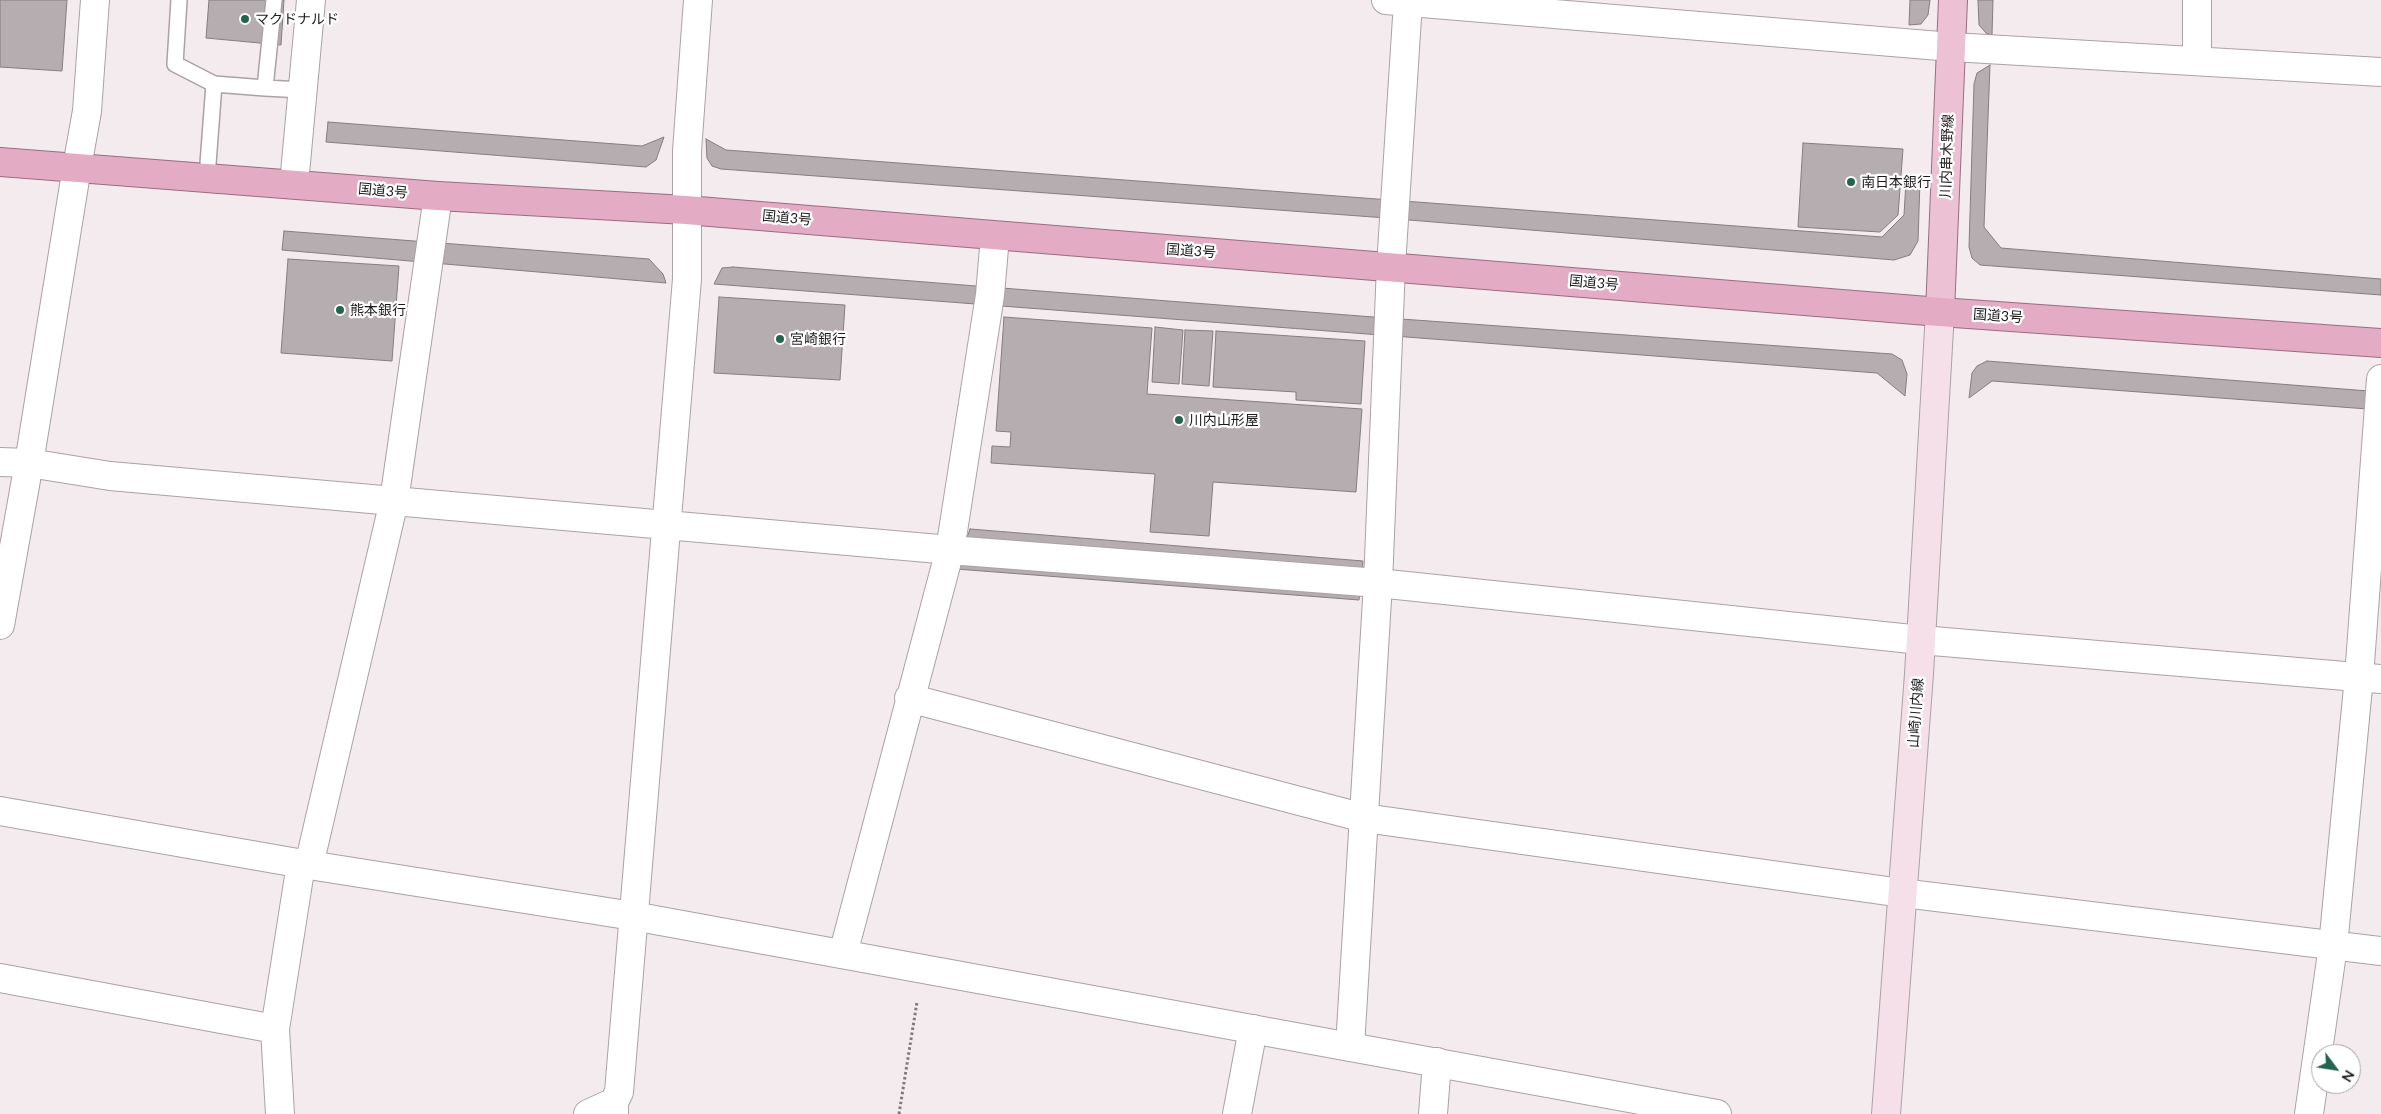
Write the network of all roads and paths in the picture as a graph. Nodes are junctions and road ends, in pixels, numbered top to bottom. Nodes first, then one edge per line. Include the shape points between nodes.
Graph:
1 (95, 0) edge
2 (180, 0) edge
3 (274, 0) edge
4 (311, 0) edge
5 (698, 0) edge
6 (1953, 0) edge
7 (2196, 0) edge
8 (1397, 1) edge
9 (1952, 47) junction
10 (2197, 60) junction
11 (2381, 72) edge
12 (214, 84) junction
13 (265, 88) junction
14 (302, 90) junction
15 (0, 162) edge
16 (77, 167) junction
17 (207, 177) junction
18 (294, 184) junction
19 (438, 196) junction
20 (686, 210) junction
21 (995, 236) junction
22 (1391, 266) junction
23 (1940, 312) junction
24 (2381, 343) edge
25 (2381, 380) edge
26 (0, 462) edge
27 (29, 463) junction
28 (394, 501) junction
29 (667, 524) junction
30 (950, 550) junction
31 (1378, 583) junction
32 (0, 625) edge
33 (1921, 640) junction
34 (2370, 678) edge
35 (909, 698) junction
36 (0, 811) edge
37 (1364, 818) junction
38 (305, 865) junction
39 (1902, 892) junction
40 (633, 916) junction
41 (2333, 946) junction
42 (2381, 951) edge
43 (842, 954) junction
44 (923, 969) junction
45 (0, 978) edge
46 (275, 1029) junction
47 (1253, 1029) junction
48 (1350, 1047) junction
49 (1437, 1062) junction
50 (614, 1108) edge
51 (280, 1114) edge
52 (588, 1114) edge
53 (899, 1114) edge
54 (1237, 1114) edge
55 (1433, 1114) edge
56 (1717, 1114) edge
57 (1886, 1114) edge
58 (2309, 1114) edge

1 - 16 street via 87,111
2 - 12 lane via 175,64
3 - 13 lane
4 - 14 street
5 - 20 street
6 - 9 main road, 川内串木野線
7 - 10 street
8 - 9 street
8 - 22 street
9 - 10 street
9 - 23 main road, 川内串木野線
10 - 11 street
12 - 13 lane
12 - 17 lane
13 - 14 lane
14 - 18 street
15 - 16 highway, 国道3号
16 - 17 highway, 国道3号
16 - 27 street
17 - 18 highway, 国道3号
18 - 19 highway, 国道3号
19 - 20 highway, 国道3号
19 - 28 street
20 - 21 highway, 国道3号
20 - 29 street via 687,279
21 - 22 highway, 国道3号
21 - 30 street via 990,295
22 - 23 highway, 国道3号
22 - 31 street
23 - 24 highway, 国道3号
23 - 33 main road, 山崎川内線
25 - 34 street
26 - 27 street
27 - 28 street via 110,476
27 - 32 street
28 - 29 street
28 - 38 street
29 - 30 street
29 - 40 street
30 - 31 street
30 - 35 street
31 - 33 street
31 - 37 street
33 - 34 street
33 - 39 main road, 山崎川内線
34 - 41 street
35 - 37 street
35 - 43 street
36 - 38 street
37 - 39 street
37 - 48 street
38 - 40 street
38 - 46 street
39 - 41 street
39 - 57 main road, 山崎川内線
40 - 43 street
40 - 50 street via 619,1092
41 - 42 street
41 - 58 street
43 - 44 street
44 - 47 street
44 - 53 path
45 - 46 street
46 - 51 street
47 - 48 street
47 - 54 street
48 - 49 street
49 - 55 street
49 - 56 street
50 - 52 street

